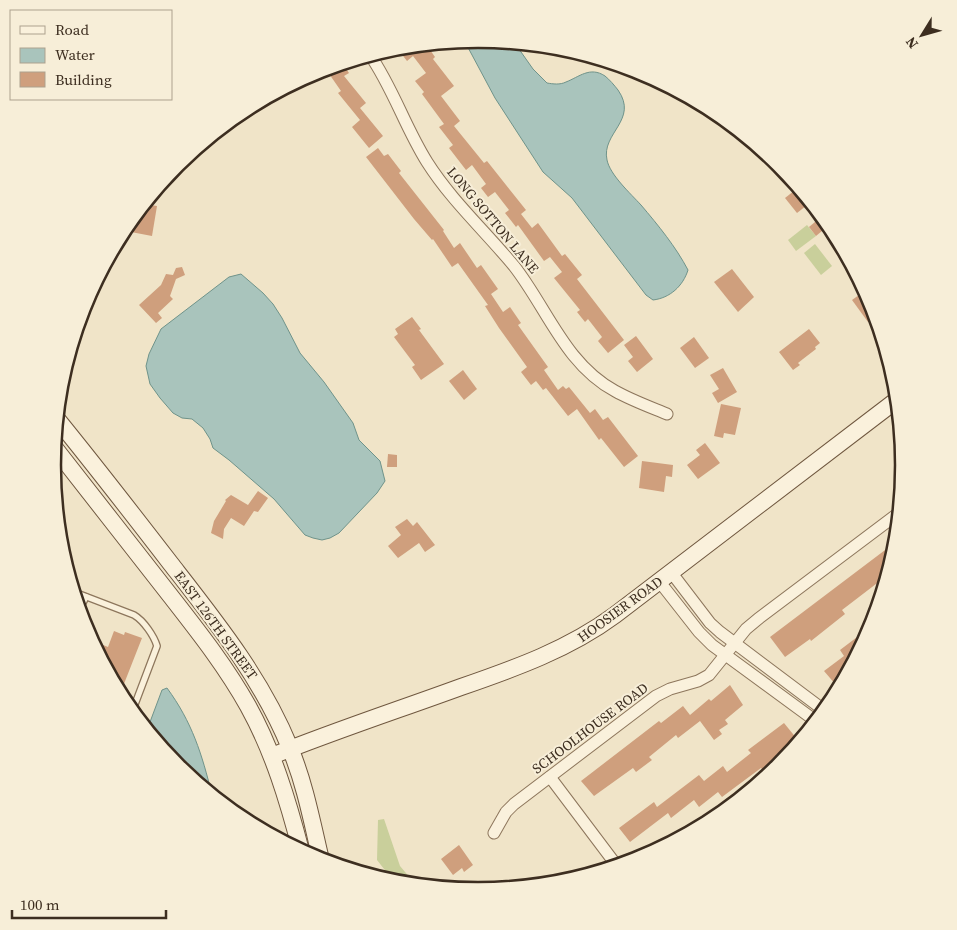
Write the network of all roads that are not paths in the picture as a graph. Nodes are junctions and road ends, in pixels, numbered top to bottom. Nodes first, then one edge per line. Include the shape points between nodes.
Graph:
1 (373, 61) edge
2 (891, 404) edge
3 (667, 414) dead end
4 (63, 427) edge
5 (61, 456) edge
6 (892, 518) edge
7 (665, 576) junction
8 (82, 595) edge
9 (86, 597) junction
10 (84, 601) edge
11 (734, 644) junction
12 (726, 655) junction
13 (135, 703) edge
14 (819, 706) edge
15 (811, 718) edge
16 (291, 749) junction
17 (272, 756) junction
18 (550, 776) junction
19 (494, 833) dead end
20 (298, 841) edge
21 (319, 851) edge
22 (613, 860) edge

1 - 3 street, LONG SOTTON LANE via 427,163 519,273 575,358 615,392
2 - 7 main road, HOOSIER ROAD
4 - 16 main road, EAST 126TH STREET via 232,642 266,696
5 - 17 main road, EAST 126TH STREET via 222,663 248,706
6 - 11 street, SCHOOLHOUSE ROAD via 758,619
7 - 11 street
7 - 12 street via 700,632
7 - 16 main road, HOOSIER ROAD via 600,626 552,653
8 - 9 lane
9 - 10 lane
9 - 13 lane via 138,618 156,641 157,646
11 - 12 street, SCHOOLHOUSE ROAD
11 - 14 street
12 - 15 street
12 - 18 street, SCHOOLHOUSE ROAD via 709,675 656,696
16 - 17 main road, HOOSIER ROAD
16 - 21 main road, EAST 126TH STREET
17 - 20 main road, EAST 126TH STREET
18 - 19 street, SCHOOLHOUSE ROAD via 506,812
18 - 22 street

